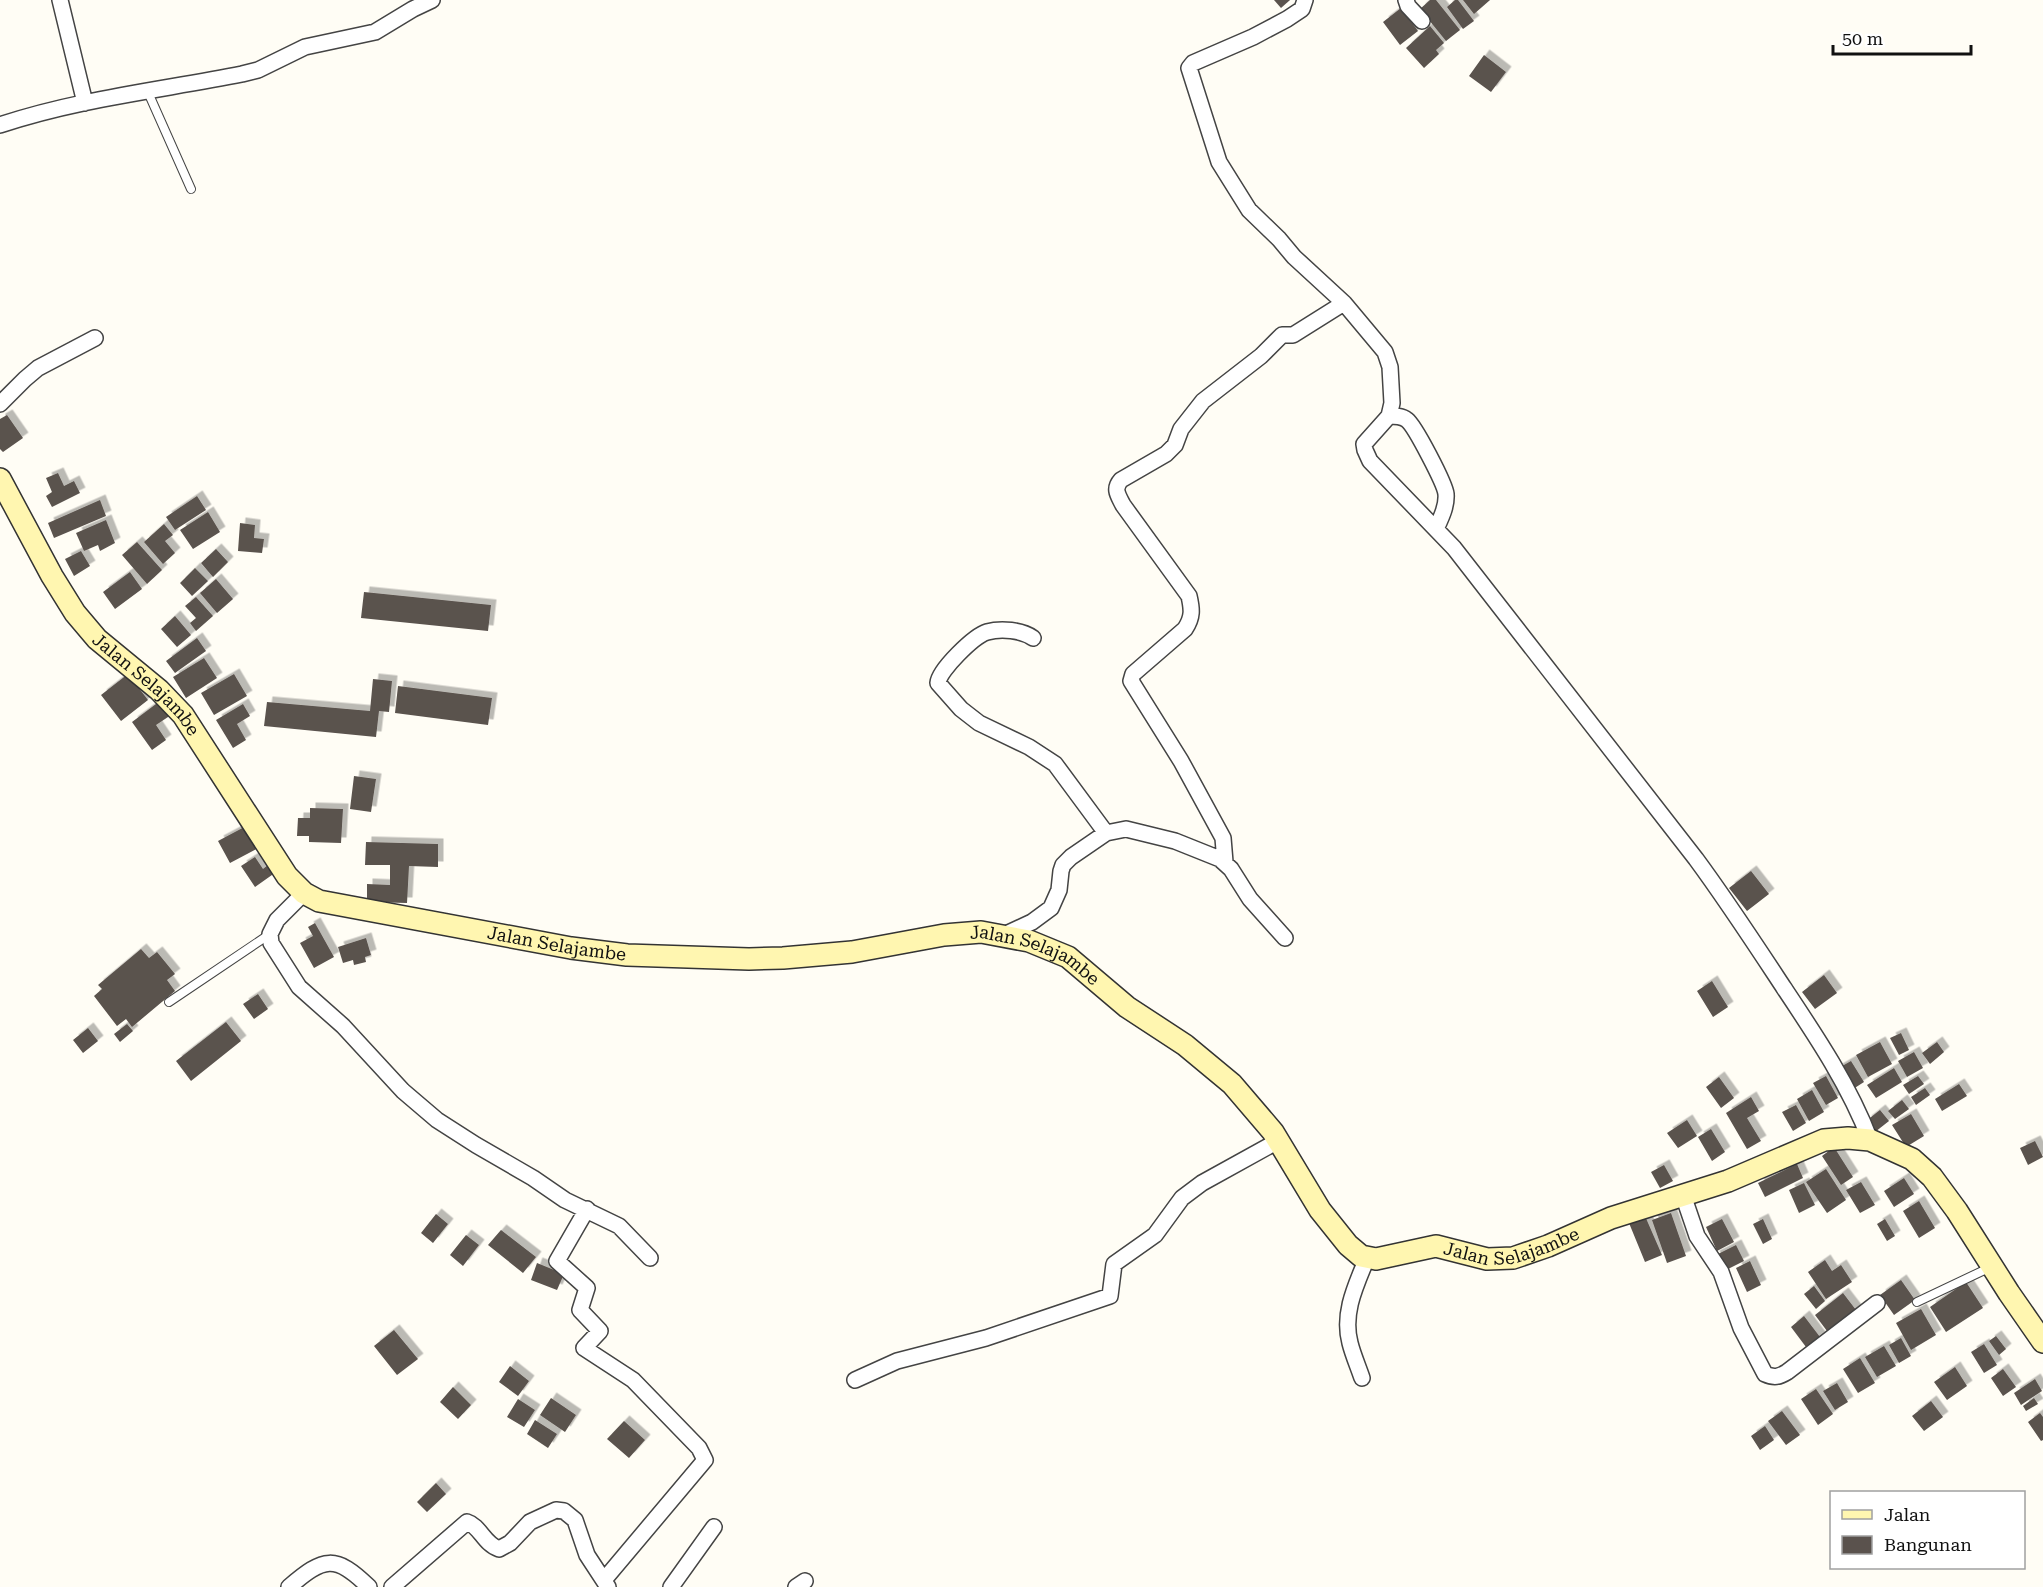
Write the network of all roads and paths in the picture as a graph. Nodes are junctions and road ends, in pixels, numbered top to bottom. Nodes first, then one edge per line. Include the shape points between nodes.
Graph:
1 (60, 0) edge
2 (432, 0) edge
3 (1305, 0) edge
4 (1406, 0) edge
5 (1422, 21) dead end
6 (147, 90) junction
7 (85, 103) junction
8 (0, 125) edge
9 (191, 189) dead end
10 (1344, 303) junction
11 (95, 338) dead end
12 (0, 404) edge
13 (1389, 416) junction
14 (0, 478) edge
15 (1436, 530) junction
16 (1033, 638) dead end
17 (1106, 833) junction
18 (1225, 862) junction
19 (304, 893) junction
20 (270, 934) junction
21 (1004, 935) junction
22 (1286, 938) dead end
23 (169, 1002) dead end
24 (1869, 1140) junction
25 (1278, 1141) junction
26 (1683, 1196) junction
27 (587, 1209) junction
28 (650, 1258) dead end
29 (1367, 1258) junction
30 (1992, 1266) junction
31 (1917, 1302) dead end
32 (1876, 1303) dead end
33 (2043, 1342) edge
34 (1362, 1378) dead end
35 (855, 1380) dead end
36 (714, 1527) dead end
37 (606, 1583) edge
38 (289, 1587) edge
39 (369, 1587) edge
40 (392, 1587) edge
41 (671, 1587) edge

1 - 7 street
2 - 6 street via 375,32 305,47 250,72
3 - 10 street via 1302,9 1287,19 1189,68 1219,162 1249,210
4 - 5 street
6 - 7 street
6 - 9 lane
7 - 8 street
10 - 13 street via 1385,352 1390,367
10 - 18 street via 1293,335 1282,335 1203,401 1166,454 1117,485 1123,505 1189,596 1192,607 1185,629 1133,674 1131,681 1224,838
11 - 12 street via 38,369
13 - 15 street via 1407,419 1446,490
13 - 15 street via 1366,440 1365,450 1370,461
14 - 19 street, Jalan Selajambe via 75,613 97,639 183,715 287,876
15 - 24 street via 1454,548 1723,896 1811,1028 1845,1087
16 - 17 street via 1018,631 986,632 947,665 938,676 938,683 960,709 979,723 1055,764
17 - 18 street via 1126,829 1142,832
17 - 21 street via 1064,865 1051,908
18 - 22 street via 1250,899
19 - 20 street
19 - 21 street, Jalan Selajambe via 330,904 627,955 766,959 852,952 957,933
20 - 23 lane
20 - 27 street via 274,949 299,987 343,1026 408,1096 462,1136 565,1200
21 - 25 street, Jalan Selajambe via 1059,952 1081,966 1127,1007 1223,1076
24 - 26 street, Jalan Selajambe via 1824,1140
24 - 30 street, Jalan Selajambe via 1912,1159 1932,1177
25 - 29 street, Jalan Selajambe via 1320,1210 1348,1245
25 - 35 street via 1182,1198 1155,1235 1114,1264 1110,1296 986,1338 897,1361
26 - 29 street, Jalan Selajambe via 1611,1218 1513,1258 1487,1259 1436,1246
26 - 32 street via 1697,1236 1721,1272 1741,1328 1765,1374 1779,1377 1787,1372
27 - 28 street via 619,1226
27 - 37 street via 557,1261 587,1288 580,1310 600,1331 584,1348 633,1380 699,1448 705,1460
29 - 34 street via 1347,1314 1349,1341
30 - 31 lane
30 - 33 street, Jalan Selajambe
36 - 41 street
37 - 40 street via 587,1555 575,1520 556,1510 530,1522 499,1549 467,1522
38 - 39 street via 320,1565 330,1563 352,1570

